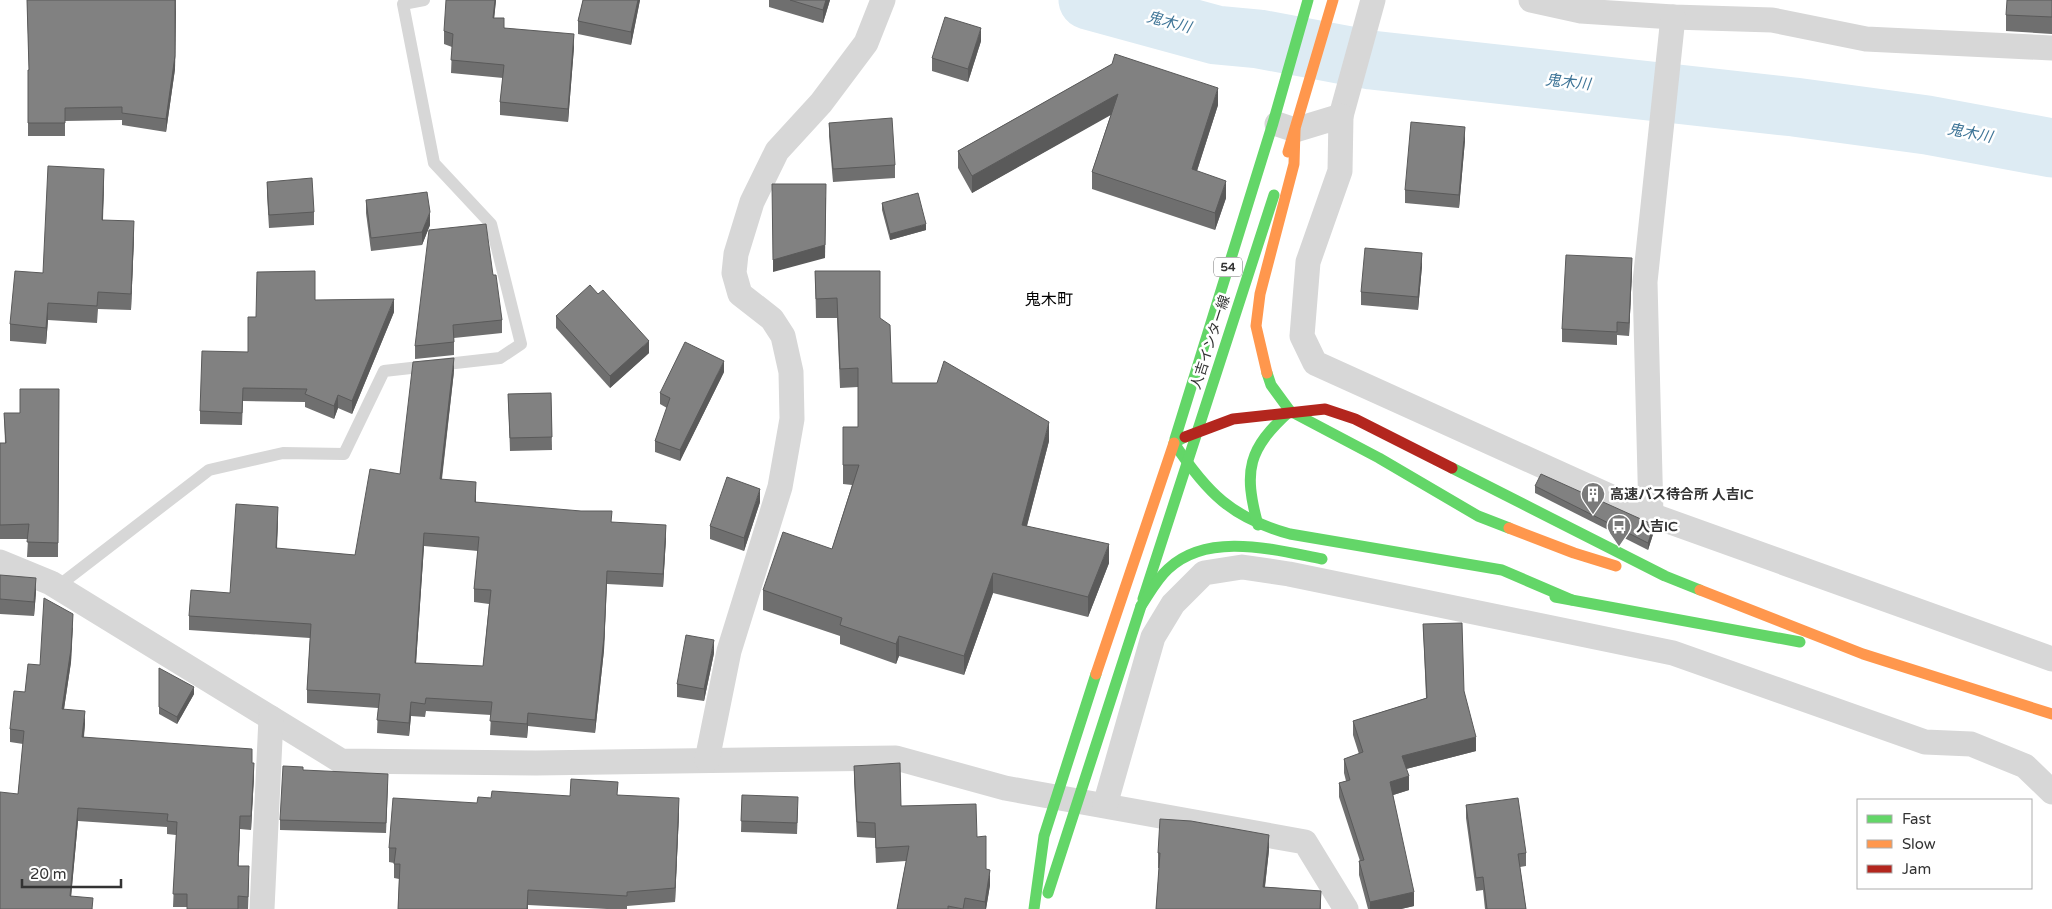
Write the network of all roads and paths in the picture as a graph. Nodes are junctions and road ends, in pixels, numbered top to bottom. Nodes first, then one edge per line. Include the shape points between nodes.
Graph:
1 (424, 0) edge
2 (883, 0) edge
3 (1308, 0) edge
4 (1333, 0) edge
5 (1373, 0) edge
6 (1531, 0) edge
7 (1673, 17) junction
8 (2052, 48) edge
9 (1341, 116) junction
10 (1284, 127) junction
11 (1290, 411) junction
12 (1197, 431) junction
13 (1174, 443) junction
14 (1187, 463) junction
15 (1651, 515) junction
16 (1258, 524) junction
17 (1336, 561) dead end
18 (0, 562) edge
19 (1665, 576) junction
20 (57, 587) junction
21 (1523, 592) dead end
22 (1572, 600) junction
23 (1141, 606) junction
24 (1863, 654) junction
25 (2052, 659) edge
26 (2052, 714) edge
27 (271, 718) junction
28 (707, 760) junction
29 (2052, 792) edge
30 (1055, 797) junction
31 (1079, 802) junction
32 (1105, 805) junction
33 (262, 909) edge
34 (1034, 909) edge
35 (1043, 909) edge
36 (1346, 909) edge

1 - 20 lane via 403,4 434,162 492,224 521,344 500,358 384,371 344,454 283,453 209,470
2 - 28 street via 866,43 821,103 777,151 752,202 736,254 734,274 740,294 772,319 783,336 791,372 792,419 780,487 729,651
3 - 10 main road, 人吉インター線 / 54 via 1282,91
4 - 10 main road, 人吉インター線 / 54 via 1305,96
5 - 9 street
6 - 7 street via 1582,11
7 - 8 street via 1772,20 1866,39
7 - 15 street via 1645,282
9 - 10 street
9 - 15 street via 1340,171 1308,262 1302,336 1315,363
10 - 11 main road via 1294,164 1260,294 1256,326 1271,385
10 - 12 main road, 人吉インター線 / 54
10 - 13 main road, 人吉インター線 / 54
11 - 12 main road via 1233,419
11 - 16 main road via 1258,446 1251,471 1252,503
11 - 19 main road via 1478,516 1610,565
11 - 19 main road via 1326,409 1355,419
12 - 13 main road
12 - 14 main road, 人吉インター線 / 54
13 - 14 main road
13 - 30 main road, 人吉インター線
14 - 16 main road via 1227,506
14 - 23 main road, 人吉インター線 / 54
15 - 25 street
16 - 22 main road via 1290,534 1502,570
17 - 23 main road via 1268,550 1227,547 1197,550 1169,568
18 - 20 street
19 - 24 main road
20 - 27 street
21 - 22 main road
22 - 24 main road
23 - 31 main road, 人吉インター線
24 - 26 main road
27 - 28 street via 341,761 536,763
27 - 33 street
28 - 30 street via 896,758 1005,788
29 - 32 street via 2025,766 1971,744 1925,742 1673,654 1242,567 1204,573 1173,604 1153,637
30 - 31 street
30 - 34 main road, 人吉インター線 via 1044,836
31 - 32 street
31 - 35 main road, 人吉インター線
32 - 36 street via 1304,842

